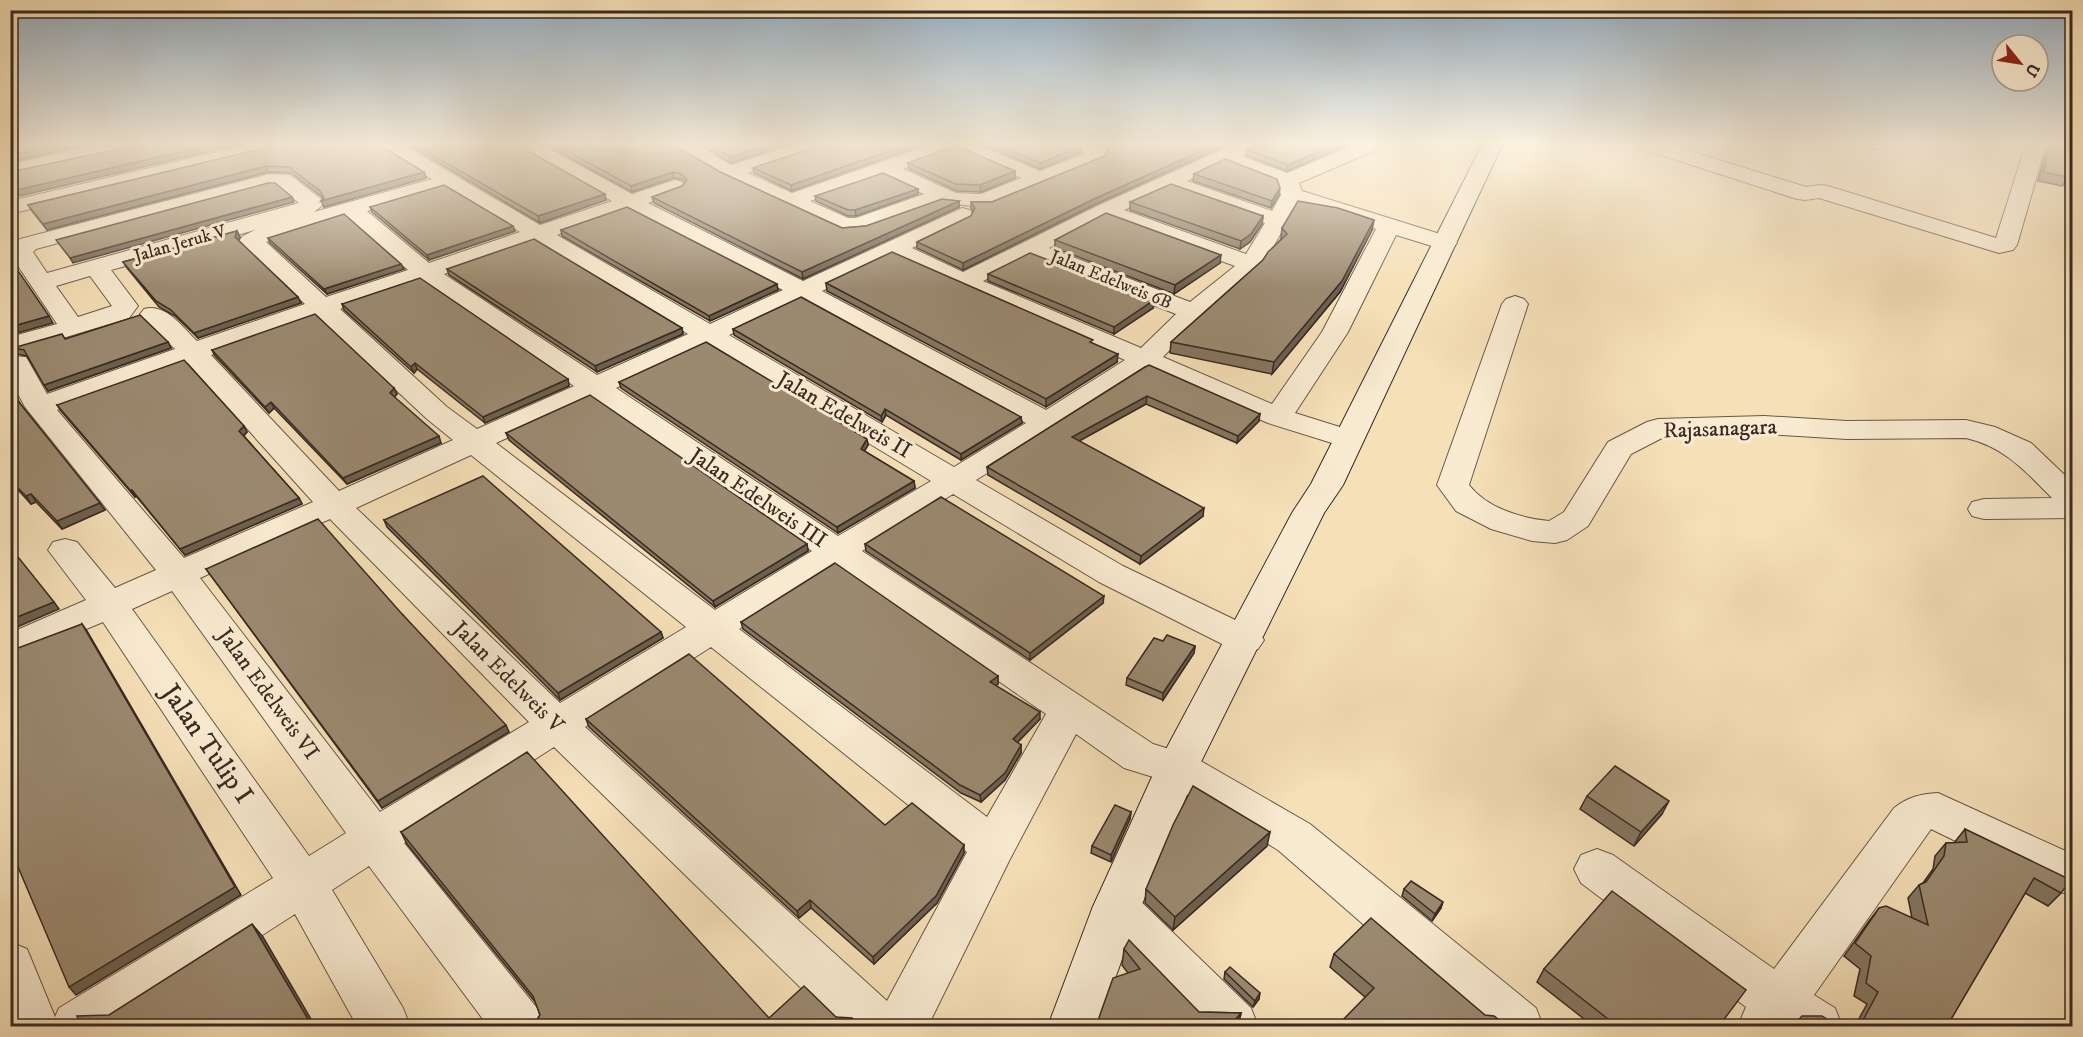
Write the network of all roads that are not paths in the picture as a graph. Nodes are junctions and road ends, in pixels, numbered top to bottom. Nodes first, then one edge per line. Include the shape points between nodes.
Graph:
1 (225, 191) edge
2 (298, 191) edge
3 (410, 191) edge
4 (465, 191) edge
5 (611, 191) edge
6 (660, 191) edge
7 (773, 191) edge
8 (818, 191) edge
9 (936, 191) edge
10 (1007, 191) edge
11 (1148, 191) edge
12 (1196, 191) edge
13 (1289, 191) edge
14 (1299, 191) edge
15 (1470, 191) edge
16 (1776, 191) edge
17 (1819, 191) edge
18 (1821, 191) edge
19 (2022, 191) edge
20 (78, 192) edge
21 (944, 195) junction
22 (792, 200) junction
23 (630, 202) junction
24 (10, 208) edge
25 (351, 208) junction
26 (1105, 211) junction
27 (962, 215) dead end
28 (1278, 220) junction
29 (1389, 226) junction
30 (538, 235) junction
31 (1445, 243) junction
32 (1999, 246) junction
33 (894, 248) junction
34 (1029, 248) junction
35 (1252, 264) junction
36 (96, 267) junction
37 (1994, 269) dead end
38 (425, 272) junction
39 (963, 281) junction
40 (42, 282) junction
41 (805, 292) junction
42 (1515, 304) dead end
43 (321, 308) junction
44 (1193, 312) junction
45 (153, 314) dead end
46 (72, 327) junction
47 (709, 336) junction
48 (193, 352) junction
49 (13, 355) edge
50 (1145, 359) junction
51 (597, 387) junction
52 (39, 407) junction
53 (1278, 417) junction
54 (1048, 423) junction
55 (1347, 439) junction
56 (476, 442) junction
57 (955, 480) junction
58 (2073, 499) edge
59 (335, 506) junction
60 (2073, 508) edge
61 (1984, 509) dead end
62 (65, 550) dead end
63 (837, 551) junction
64 (144, 589) junction
65 (713, 628) junction
66 (1223, 629) junction
67 (10, 648) edge
68 (1079, 715) junction
69 (557, 725) junction
70 (1158, 762) junction
71 (993, 848) junction
72 (338, 861) junction
73 (1597, 869) dead end
74 (2073, 876) edge
75 (1116, 909) junction
76 (10, 965) edge
77 (1787, 1019) edge
78 (33, 1026) edge
79 (77, 1026) edge
80 (385, 1026) edge
81 (519, 1026) edge
82 (876, 1026) edge
83 (901, 1026) edge
84 (1072, 1026) edge
85 (1233, 1026) edge
86 (1518, 1026) edge

1 - 40 street, Jalan Jeruk V via 28,243 20,251
2 - 36 street, Jalan Jeruk V via 313,204
3 - 25 street
4 - 30 street, Jalan Edelweis II
5 - 23 street
6 - 23 street
7 - 22 street
8 - 22 street
9 - 21 street
10 - 21 street via 982,201
11 - 26 street
12 - 28 street
13 - 28 street
14 - 29 street
15 - 31 street
16 - 17 street via 1797,199
18 - 32 street
19 - 32 street via 2005,244
20 - 24 street
21 - 22 street via 850,226
23 - 30 street
23 - 41 street
25 - 38 street, Jalan Edelweis III
25 - 43 street via 251,241
26 - 34 street
26 - 35 street
27 - 33 street
28 - 35 street
29 - 31 street
29 - 53 street via 1335,332
30 - 38 street
30 - 47 street, Jalan Edelweis II
31 - 55 street
32 - 37 street
33 - 39 street
33 - 41 street
34 - 39 street
34 - 44 street, Jalan Edelweis 6B
35 - 44 street
36 - 40 street, Jalan Jeruk V
36 - 46 street via 124,309
38 - 43 street
38 - 51 street, Jalan Edelweis III
39 - 50 street
40 - 46 street
41 - 47 street
41 - 54 street
42 - 58 street, Rajasanagara via 1453,485 1467,504 1503,522 1532,531 1555,532 1575,519 1619,448 1658,428 1710,424 1847,430 1966,429 2020,449
43 - 48 street
43 - 56 street via 437,413
44 - 50 street
45 - 48 street, Jalan Edelweis V
46 - 49 street
47 - 51 street
47 - 57 street, Jalan Edelweis II
48 - 52 street
48 - 59 street, Jalan Edelweis V
49 - 52 street, Jalan Edelweis VI
50 - 53 street
50 - 54 street
51 - 56 street
51 - 63 street, Jalan Edelweis III
52 - 64 street, Jalan Edelweis VI
53 - 55 street
54 - 57 street
55 - 66 street via 1318,499
56 - 59 street
56 - 65 street
57 - 63 street
57 - 66 street, Jalan Edelweis II via 1111,574
59 - 64 street
59 - 69 street, Jalan Edelweis V
60 - 61 street
62 - 64 street
63 - 65 street
63 - 68 street, Jalan Edelweis III
64 - 67 street
64 - 72 street, Jalan Edelweis VI
64 - 72 street, Jalan Tulip I via 121,621
65 - 69 street
65 - 71 street
66 - 70 street
68 - 70 street, Jalan Edelweis III
68 - 71 street
69 - 72 street
69 - 82 street, Jalan Edelweis V
70 - 75 street
70 - 86 street, Jalan Edelweis III via 1294,837
71 - 83 street
72 - 79 street
72 - 80 street
72 - 81 street, Jalan Edelweis VI
73 - 77 street
74 - 77 street via 1938,811 1921,812 1910,821
75 - 84 street
75 - 85 street
76 - 78 street

